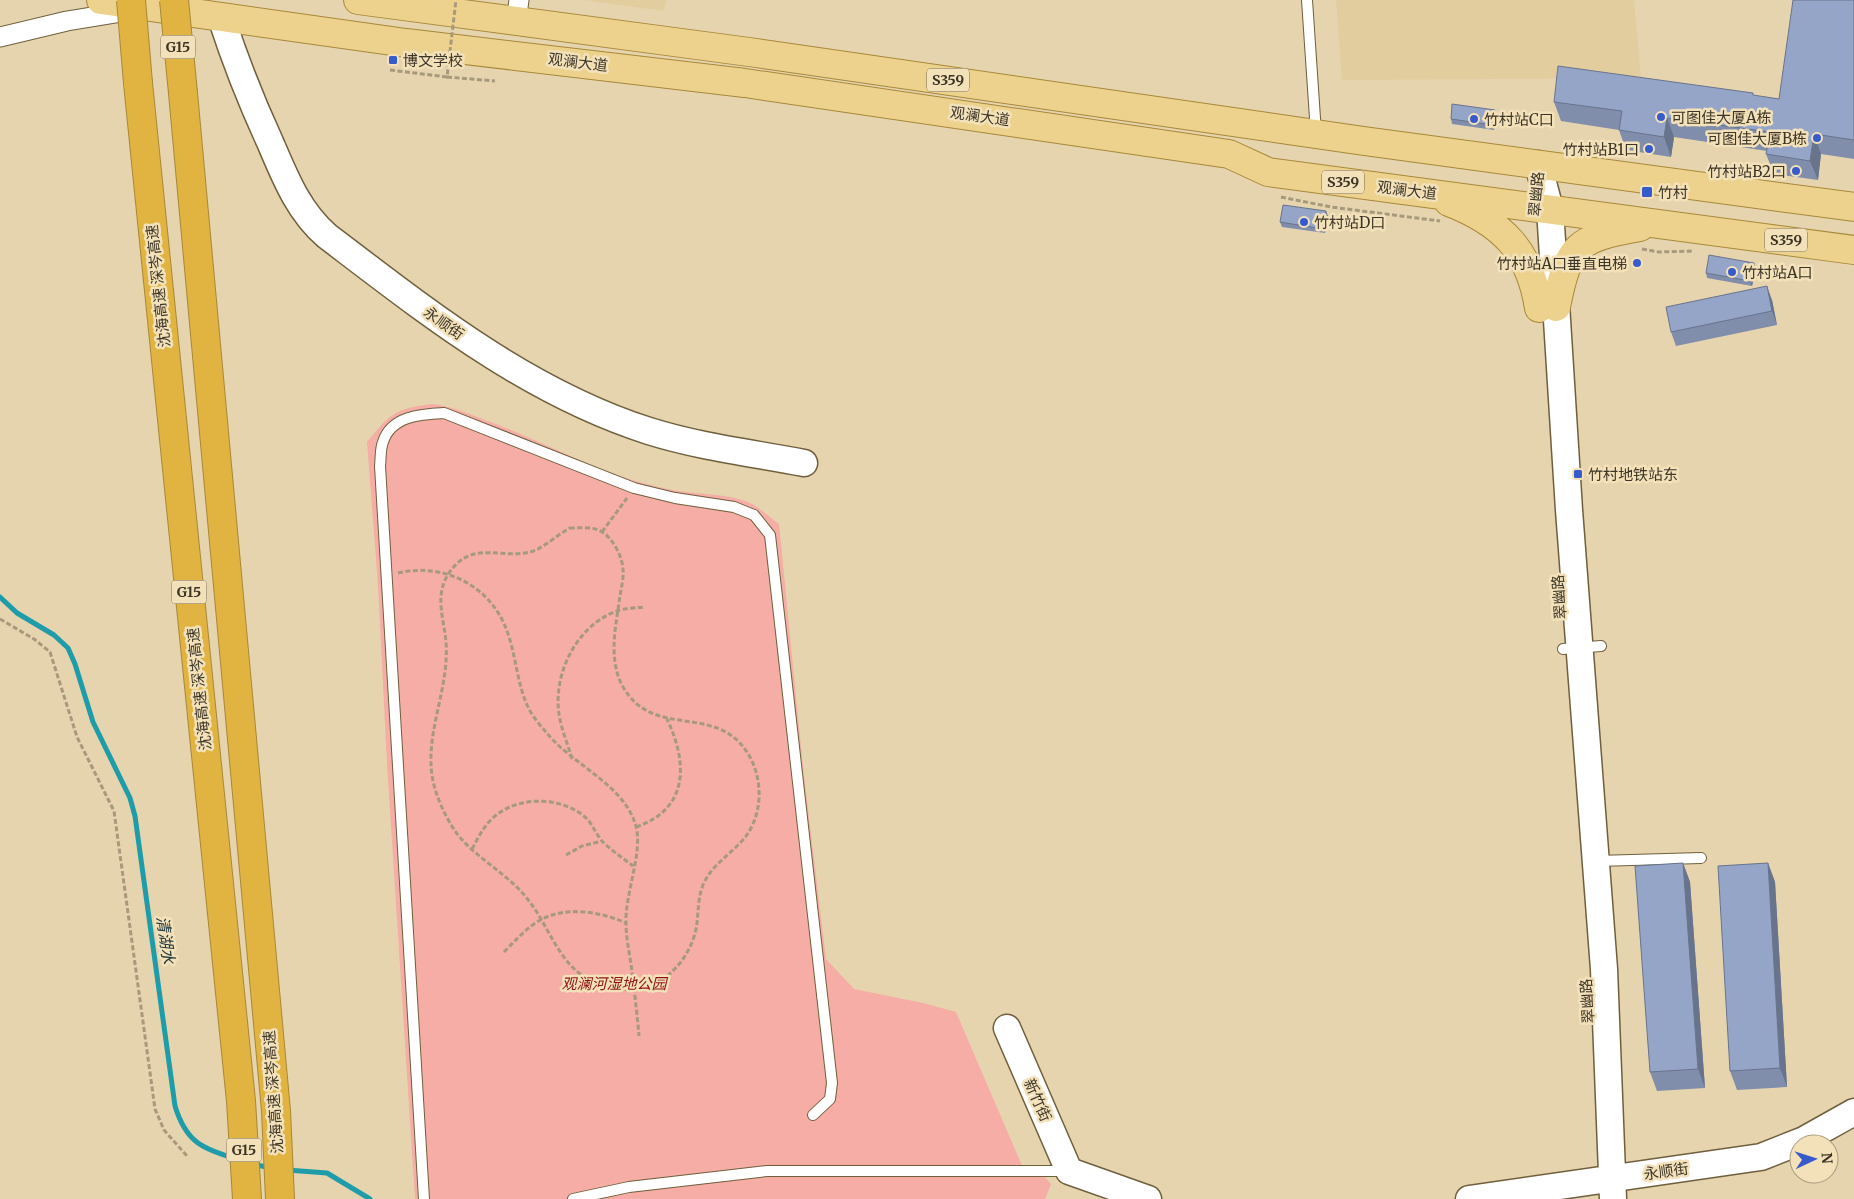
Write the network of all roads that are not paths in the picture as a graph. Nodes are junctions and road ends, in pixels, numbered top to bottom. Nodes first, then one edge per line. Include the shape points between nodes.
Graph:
1 (101, 0) edge
2 (131, 0) edge
3 (358, 0) edge
4 (1307, 0) edge
5 (172, 5) edge
6 (517, 11) edge
7 (221, 17) junction
8 (0, 38) edge
9 (1316, 134) junction
10 (1538, 164) junction
11 (1417, 192) junction
12 (1854, 207) edge
13 (1541, 208) junction
14 (1673, 225) junction
15 (1854, 250) edge
16 (1547, 308) junction
17 (804, 463) dead end
18 (1581, 648) junction
19 (1701, 858) dead end
20 (1596, 861) junction
21 (1006, 1028) dead end
22 (1854, 1112) edge
23 (813, 1115) dead end
24 (1069, 1171) junction
25 (1604, 1189) edge
26 (247, 1199) edge
27 (280, 1199) edge
28 (424, 1199) edge
29 (573, 1199) edge
30 (1148, 1199) edge
31 (1469, 1199) edge

1 - 5 main road, 观澜大道 / S359
2 - 26 highway, 沈海高速 深岑高速 / G15, bridge via 241,1101
3 - 6 main road, 观澜大道 / S359
4 - 9 lane
5 - 7 main road, 观澜大道 / S359
5 - 8 street via 98,15
5 - 27 highway, 沈海高速 深岑高速 / G15, bridge via 183,93 276,1111
6 - 9 main road, 观澜大道 / S359 via 797,58
7 - 11 main road, 观澜大道 / S359 via 879,102 1228,154 1268,172
7 - 17 main road, 永顺街 via 244,83 295,199 315,226 335,242 441,323 498,360 615,419 735,452
9 - 10 main road, 观澜大道 / S359
10 - 12 main road, 观澜大道 / S359
10 - 13 main road, 翠幽路
11 - 13 main road, 观澜大道 / S359
11 - 16 main road via 1468,210 1505,235 1526,262 1536,291
13 - 14 main road, 观澜大道 / S359
13 - 16 main road, 翠幽路
14 - 15 main road, 观澜大道 / S359
14 - 16 main road via 1624,230 1585,243 1566,265
16 - 18 main road, 翠幽路
18 - 20 main road, 翠幽路
18 - 25 main road, 翠幽路 via 1582,905
19 - 20 lane
20 - 25 main road, 翠幽路 via 1604,969
21 - 24 main road, 新竹街
22 - 25 main road, 永顺街 via 1804,1140 1762,1157
23 - 28 lane via 830,1099 832,1083 770,535 754,515 734,507 634,488 444,413 417,415 396,423 383,441 380,466
24 - 29 lane via 767,1171 638,1186
24 - 30 main road
25 - 31 main road, 永顺街

